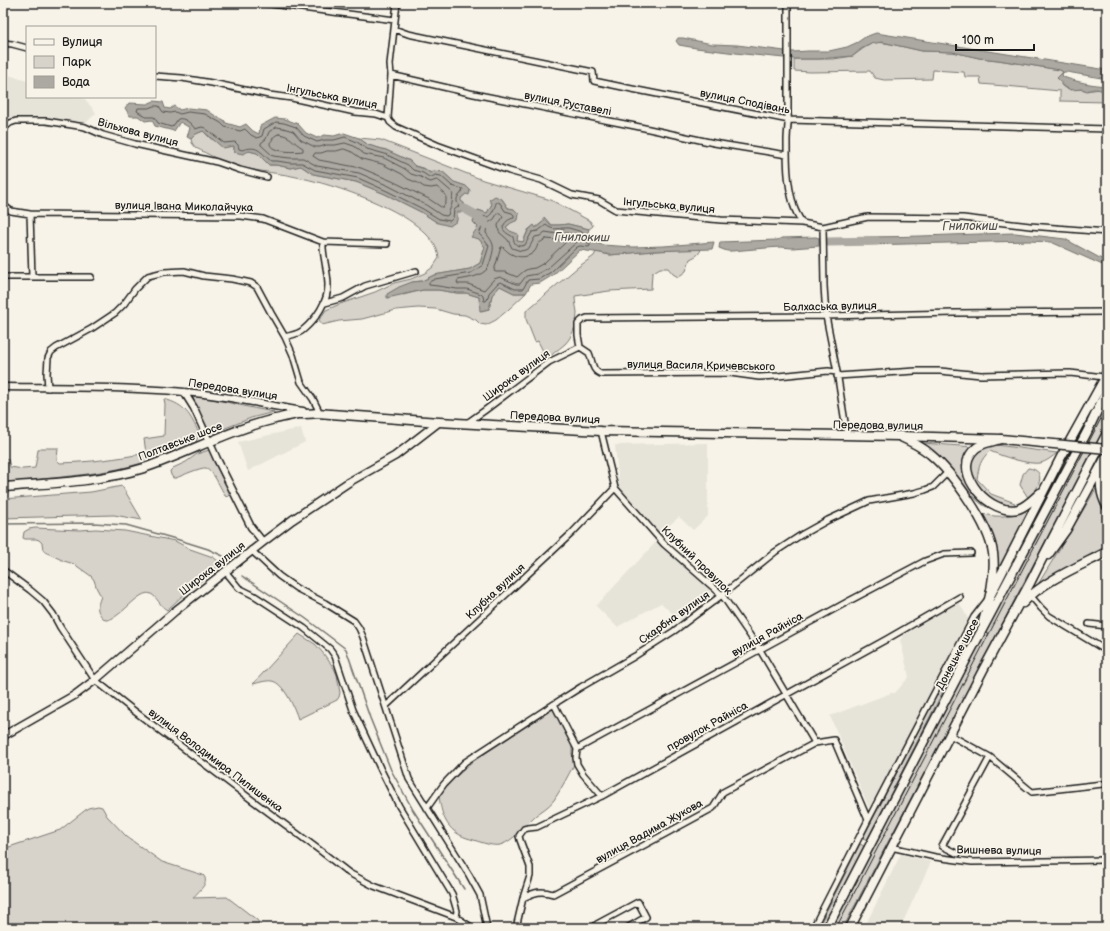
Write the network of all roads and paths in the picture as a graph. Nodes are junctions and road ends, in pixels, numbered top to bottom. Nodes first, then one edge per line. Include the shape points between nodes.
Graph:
1 (263, 3) edge
2 (397, 3) edge
3 (788, 3) edge
4 (395, 20) junction
5 (394, 29) junction
6 (3, 43) edge
7 (26, 48) edge
8 (391, 75) junction
9 (156, 76) edge
10 (388, 118) junction
11 (789, 120) junction
12 (3, 122) edge
13 (10, 123) junction
14 (3, 129) edge
15 (1107, 129) edge
16 (787, 155) junction
17 (267, 177) dead end
18 (3, 205) edge
19 (30, 214) junction
20 (802, 223) junction
21 (823, 227) junction
22 (1107, 232) edge
23 (323, 242) junction
24 (387, 244) dead end
25 (416, 271) dead end
26 (3, 277) edge
27 (32, 277) junction
28 (91, 277) dead end
29 (325, 303) junction
30 (1107, 312) edge
31 (826, 316) junction
32 (286, 337) junction
33 (580, 346) junction
34 (1107, 366) edge
35 (837, 374) junction
36 (1106, 376) edge
37 (3, 387) edge
38 (48, 388) junction
39 (1107, 390) edge
40 (184, 392) junction
41 (316, 413) junction
42 (440, 422) junction
43 (466, 423) junction
44 (601, 431) junction
45 (1107, 433) edge
46 (847, 435) junction
47 (899, 436) junction
48 (1001, 439) junction
49 (209, 442) junction
50 (1107, 449) edge
51 (1107, 455) edge
52 (1102, 464) junction
53 (948, 472) junction
54 (3, 487) edge
55 (615, 488) junction
56 (1044, 490) junction
57 (1107, 506) edge
58 (262, 542) junction
59 (1027, 546) junction
60 (251, 550) junction
61 (1107, 552) edge
62 (972, 554) dead end
63 (3, 570) edge
64 (225, 571) junction
65 (999, 578) junction
66 (1031, 581) junction
67 (722, 595) junction
68 (1030, 595) junction
69 (990, 596) junction
70 (960, 597) dead end
71 (1015, 613) junction
72 (1089, 624) dead end
73 (1107, 626) edge
74 (980, 634) junction
75 (760, 650) junction
76 (1107, 651) edge
77 (95, 680) junction
78 (786, 694) junction
79 (554, 704) junction
80 (386, 706) junction
81 (950, 735) junction
82 (3, 736) edge
83 (815, 743) junction
84 (577, 749) junction
85 (990, 757) junction
86 (1107, 783) edge
87 (602, 796) junction
88 (427, 808) junction
89 (868, 820) junction
90 (892, 847) junction
91 (958, 854) dead end
92 (1107, 860) edge
93 (523, 898) junction
94 (456, 917) junction
95 (473, 928) edge
96 (487, 928) edge
97 (516, 928) edge
98 (593, 928) edge
99 (627, 928) edge
100 (813, 928) edge
101 (827, 928) edge
102 (850, 928) edge

1 - 4 street
2 - 4 street
3 - 11 street
4 - 5 street
5 - 8 street
5 - 11 street, вулиця Сподівань via 593,72 594,80 632,89
6 - 7 street
8 - 10 street
8 - 16 street, вулиця Руставелі via 714,143
9 - 10 street, Інгульська вулиця via 212,83
10 - 20 street, Інгульська вулиця via 396,127 437,145 541,180 572,195 599,200 616,210 721,220
11 - 15 street, вулиця Сподівань
11 - 16 street
12 - 13 street, Вільхова вулиця
13 - 14 street
13 - 17 street, Вільхова вулиця via 46,121 85,127 103,135 217,162
16 - 20 street via 793,205
18 - 19 street, вулиця Івана Миколайчука via 11,211
19 - 23 street, вулиця Івана Миколайчука via 241,216 263,219
19 - 27 street
20 - 21 street, Інгульська вулиця
21 - 22 street, Інгульська вулиця via 868,217 963,218
21 - 31 street
23 - 24 street, вулиця Івана Миколайчука
23 - 29 street via 328,285
25 - 29 street via 365,286 343,298
26 - 27 street
27 - 28 street
29 - 32 street via 302,331
30 - 31 street, Балхаська вулиця
31 - 33 street, Балхаська вулиця via 584,319 578,324
31 - 35 street
32 - 38 street via 257,287 251,283 184,271 164,272 148,276 115,313 51,352 48,358
32 - 41 street via 301,382 318,409
33 - 35 street, вулиця Василя Кричевського via 589,353 593,368 601,374 730,373 759,377 828,371
33 - 43 street, Широка вулиця via 549,362
34 - 36 street
35 - 36 street, вулиця Василя Кричевського via 940,371
35 - 46 street
36 - 56 main road
37 - 38 street, Передова вулиця
38 - 40 street, Передова вулиця
39 - 59 main road, Донецьке шосе
40 - 41 street, Передова вулиця
40 - 49 street
41 - 42 main road, Передова вулиця
41 - 49 main road, Полтавське шосе via 262,422
42 - 43 main road, Передова вулиця
42 - 58 main road, Широка вулиця via 395,456 349,482
43 - 44 main road, Передова вулиця
44 - 46 main road, Передова вулиця
44 - 55 street, Клубний провулок
45 - 66 main road
46 - 47 main road, Передова вулиця
47 - 48 main road, Передова вулиця
47 - 53 main road via 927,451
48 - 50 main road, Передова вулиця, bridge
48 - 56 main road via 979,446 968,458 970,479 983,498 999,508 1010,510 1031,502
49 - 54 main road, Полтавське шосе via 176,457 111,476
49 - 58 street via 251,527
51 - 52 main road
52 - 57 main road via 1100,485
52 - 66 main road via 1066,530
53 - 67 street, Скарбна вулиця via 934,487 870,501 828,520 775,552
53 - 69 main road via 969,500 991,543 994,562
55 - 67 street, Клубний провулок via 664,544
55 - 80 street, Клубна вулиця via 567,538
56 - 65 main road
58 - 60 main road, Широка вулиця
59 - 65 main road
59 - 74 main road, Донецьке шосе
60 - 64 main road, Широка вулиця
60 - 80 street via 296,588 354,621 360,628
61 - 68 main road
62 - 75 street, вулиця Райніса via 944,554 925,561
63 - 77 street, вулиця Володимира Пилишенка via 43,601
64 - 77 main road, Широка вулиця via 174,611
64 - 94 street via 239,588 298,624 330,649 335,656 353,710 399,806 452,894 457,911
65 - 69 main road
66 - 71 main road
67 - 75 street, Клубний провулок
67 - 79 street, Скарбна вулиця via 674,631
68 - 71 main road
68 - 76 street via 1049,616
69 - 74 main road
69 - 89 street via 974,617
70 - 78 street, провулок Райніса
71 - 81 main road
72 - 73 street
74 - 101 main road, Донецьке шосе
75 - 78 street, Клубний провулок
75 - 84 street, вулиця Райніса
77 - 82 main road, Широка вулиця via 75,695
77 - 94 street, вулиця Володимира Пилишенка via 349,873 374,886
78 - 83 street, Клубний провулок
78 - 87 street, провулок Райніса
79 - 84 street
79 - 88 street, Скарбна вулиця via 465,762 444,784
80 - 88 street via 409,780
81 - 85 street
81 - 90 main road
83 - 89 street, вулиця Вадима Жукова via 834,740
83 - 93 street, вулиця Вадима Жукова via 723,792 713,808 553,894 544,891
84 - 87 street via 577,764
85 - 86 street via 1032,792
85 - 91 street via 942,846
87 - 93 street, провулок Райніса via 537,828 524,829 520,840 530,867 530,876
88 - 96 street via 480,895
89 - 100 street
90 - 92 street, Вишнева вулиця via 972,862
90 - 102 main road
93 - 97 street
94 - 95 street, вулиця Володимира Пилишенка
98 - 99 street via 638,902 646,917

